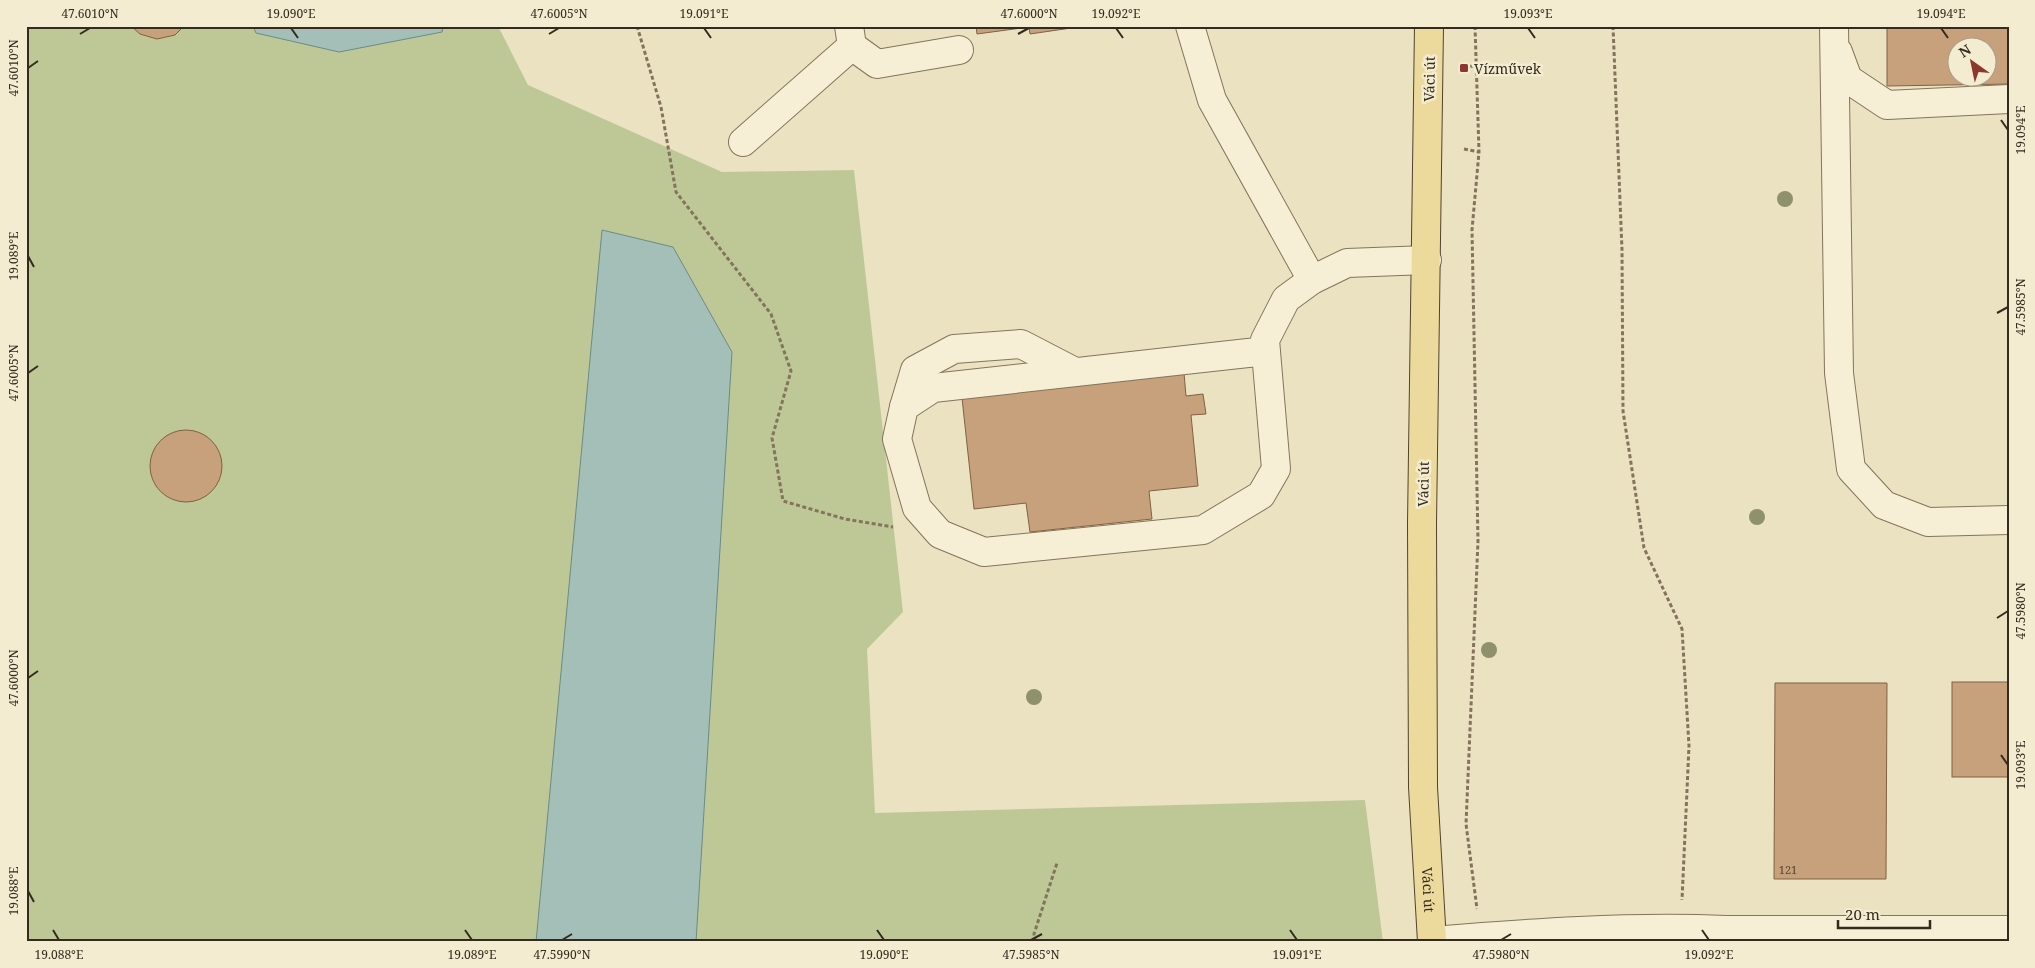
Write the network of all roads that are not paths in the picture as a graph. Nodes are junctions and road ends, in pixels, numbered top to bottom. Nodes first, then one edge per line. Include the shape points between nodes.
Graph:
1 (1190, 26) edge
2 (1429, 26) edge
3 (1834, 35) edge
4 (850, 36) edge
5 (959, 50) dead end
6 (2009, 99) edge
7 (743, 142) dead end
8 (1427, 260) junction
9 (1312, 280) junction
10 (1266, 351) junction
11 (1075, 372) junction
12 (904, 407) junction
13 (2009, 520) edge
14 (2009, 930) edge
15 (1573, 936) edge
16 (1432, 941) edge

1 - 9 lane via 1212,100
2 - 8 main road, Váci út
3 - 6 lane via 1848,79 1886,105
3 - 13 lane via 1839,373 1851,469 1884,505 1928,522
4 - 5 lane via 877,64
4 - 7 lane
8 - 9 lane via 1347,262
8 - 16 main road, Váci út via 1422,524 1423,788
9 - 10 lane via 1286,299 1265,340
10 - 11 lane
10 - 12 lane via 1276,469 1261,496 1203,530 984,552 940,534 917,508 914,499 897,439
11 - 12 lane via 933,388
11 - 12 lane via 1021,344 954,349 915,370
14 - 15 lane via 1681,928
15 - 16 lane

